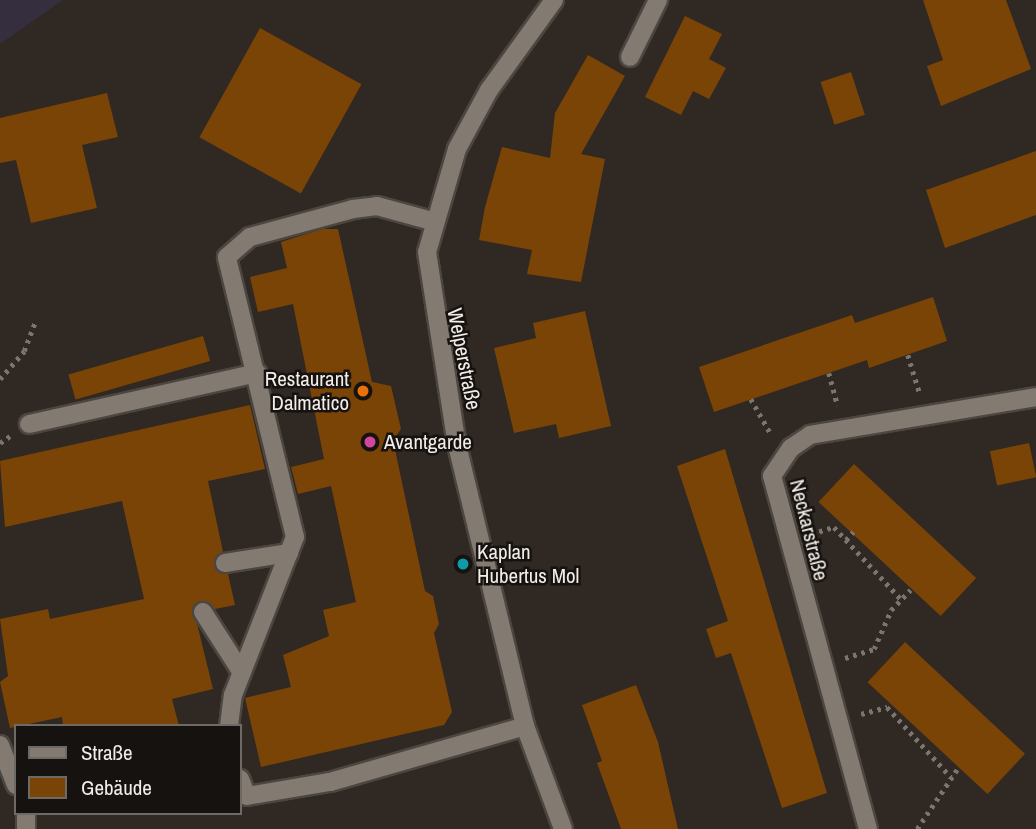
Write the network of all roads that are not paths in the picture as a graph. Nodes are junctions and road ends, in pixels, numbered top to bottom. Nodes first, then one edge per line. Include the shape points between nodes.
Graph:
1 (554, 0) edge
2 (658, 0) edge
3 (630, 57) dead end
4 (432, 221) junction
5 (257, 373) junction
6 (1036, 397) edge
7 (29, 424) dead end
8 (289, 553) junction
9 (225, 563) dead end
10 (203, 612) dead end
11 (242, 673) junction
12 (229, 724) edge
13 (525, 726) junction
14 (0, 746) edge
15 (14, 780) edge
16 (242, 784) edge
17 (563, 829) edge
18 (868, 829) edge

1 - 4 street, Welperstraße via 477,111
2 - 3 street
4 - 5 street via 377,206 353,209 237,246 227,257
4 - 13 street, Welperstraße via 427,285
5 - 7 street
5 - 8 street via 295,537
6 - 18 street, Neckarstraße via 810,435 790,449 772,476
8 - 9 street
8 - 11 street
10 - 11 street
11 - 12 street
13 - 16 street via 330,782 247,796
13 - 17 street, Welperstraße
14 - 15 street

